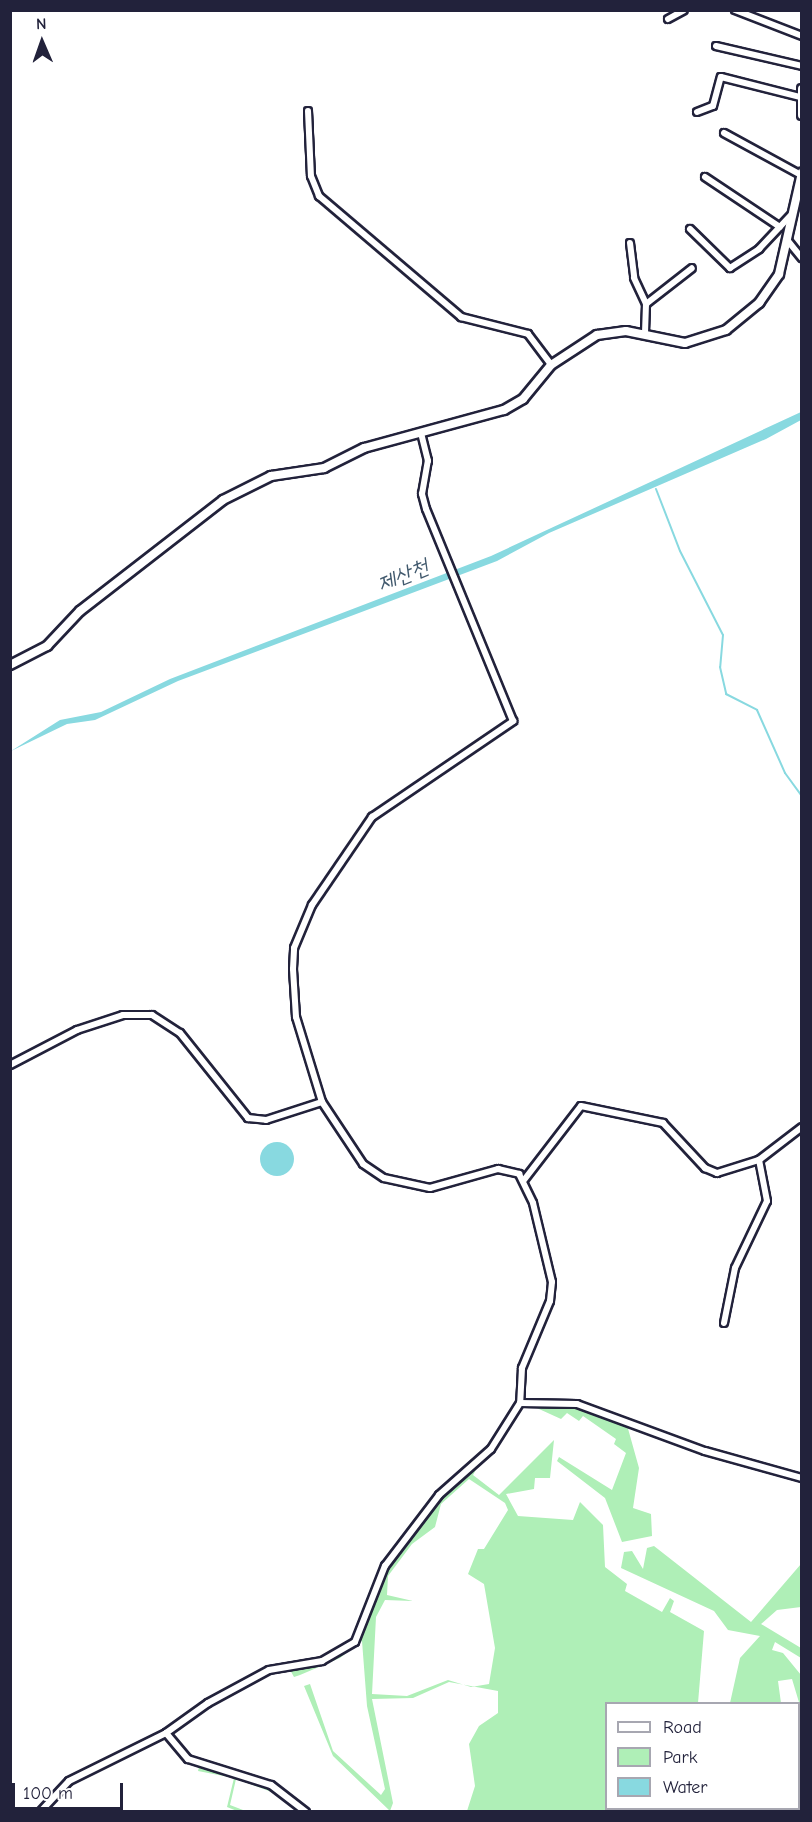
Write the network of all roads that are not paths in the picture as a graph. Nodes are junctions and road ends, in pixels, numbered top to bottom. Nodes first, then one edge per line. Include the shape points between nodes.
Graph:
1 (684, 10) edge
2 (735, 10) edge
3 (668, 19) dead end
4 (801, 36) edge
5 (716, 46) dead end
6 (801, 66) edge
7 (801, 93) edge
8 (308, 111) dead end
9 (697, 112) dead end
10 (801, 115) edge
11 (724, 133) dead end
12 (801, 174) edge
13 (705, 177) dead end
14 (790, 216) junction
15 (780, 227) junction
16 (690, 229) dead end
17 (788, 240) junction
18 (630, 243) dead end
19 (801, 258) edge
20 (692, 268) dead end
21 (646, 304) junction
22 (645, 334) junction
23 (551, 365) junction
24 (421, 433) junction
25 (10, 665) edge
26 (10, 1065) edge
27 (322, 1102) junction
28 (801, 1127) edge
29 (759, 1160) junction
30 (524, 1179) junction
31 (724, 1323) dead end
32 (520, 1403) junction
33 (801, 1478) edge
34 (166, 1733) junction
35 (40, 1812) edge
36 (306, 1812) edge

1 - 3 street
2 - 4 street
5 - 6 street
7 - 9 street via 721,77 712,106
7 - 10 street
8 - 23 street via 311,176 320,196 461,317 528,334
11 - 12 street
12 - 14 street
13 - 15 street
14 - 15 street
14 - 17 street
15 - 16 street via 730,268
17 - 19 street
17 - 22 street via 772,286 726,330 685,343
18 - 21 street via 634,278
20 - 21 street
21 - 22 street
22 - 23 street via 597,335
23 - 24 street via 512,406
24 - 25 street via 364,448 331,466 272,476 222,500 80,610 47,646
24 - 27 street via 428,461 422,498 513,721 372,817 312,905 293,954 294,987 298,1025
26 - 27 street via 77,1030 123,1015 147,1014 180,1033 248,1118 266,1120
27 - 30 street via 363,1164 393,1182 438,1188 498,1169 514,1171
28 - 29 street
29 - 30 street via 717,1173 705,1168 663,1123 585,1105
29 - 31 street via 767,1202 735,1268
30 - 32 street via 552,1282 550,1301 522,1368
32 - 33 street via 577,1404 728,1458
32 - 34 street via 491,1449 439,1495 385,1566 355,1642 322,1661 263,1673
34 - 35 street via 76,1776
34 - 36 street via 188,1759 271,1785

